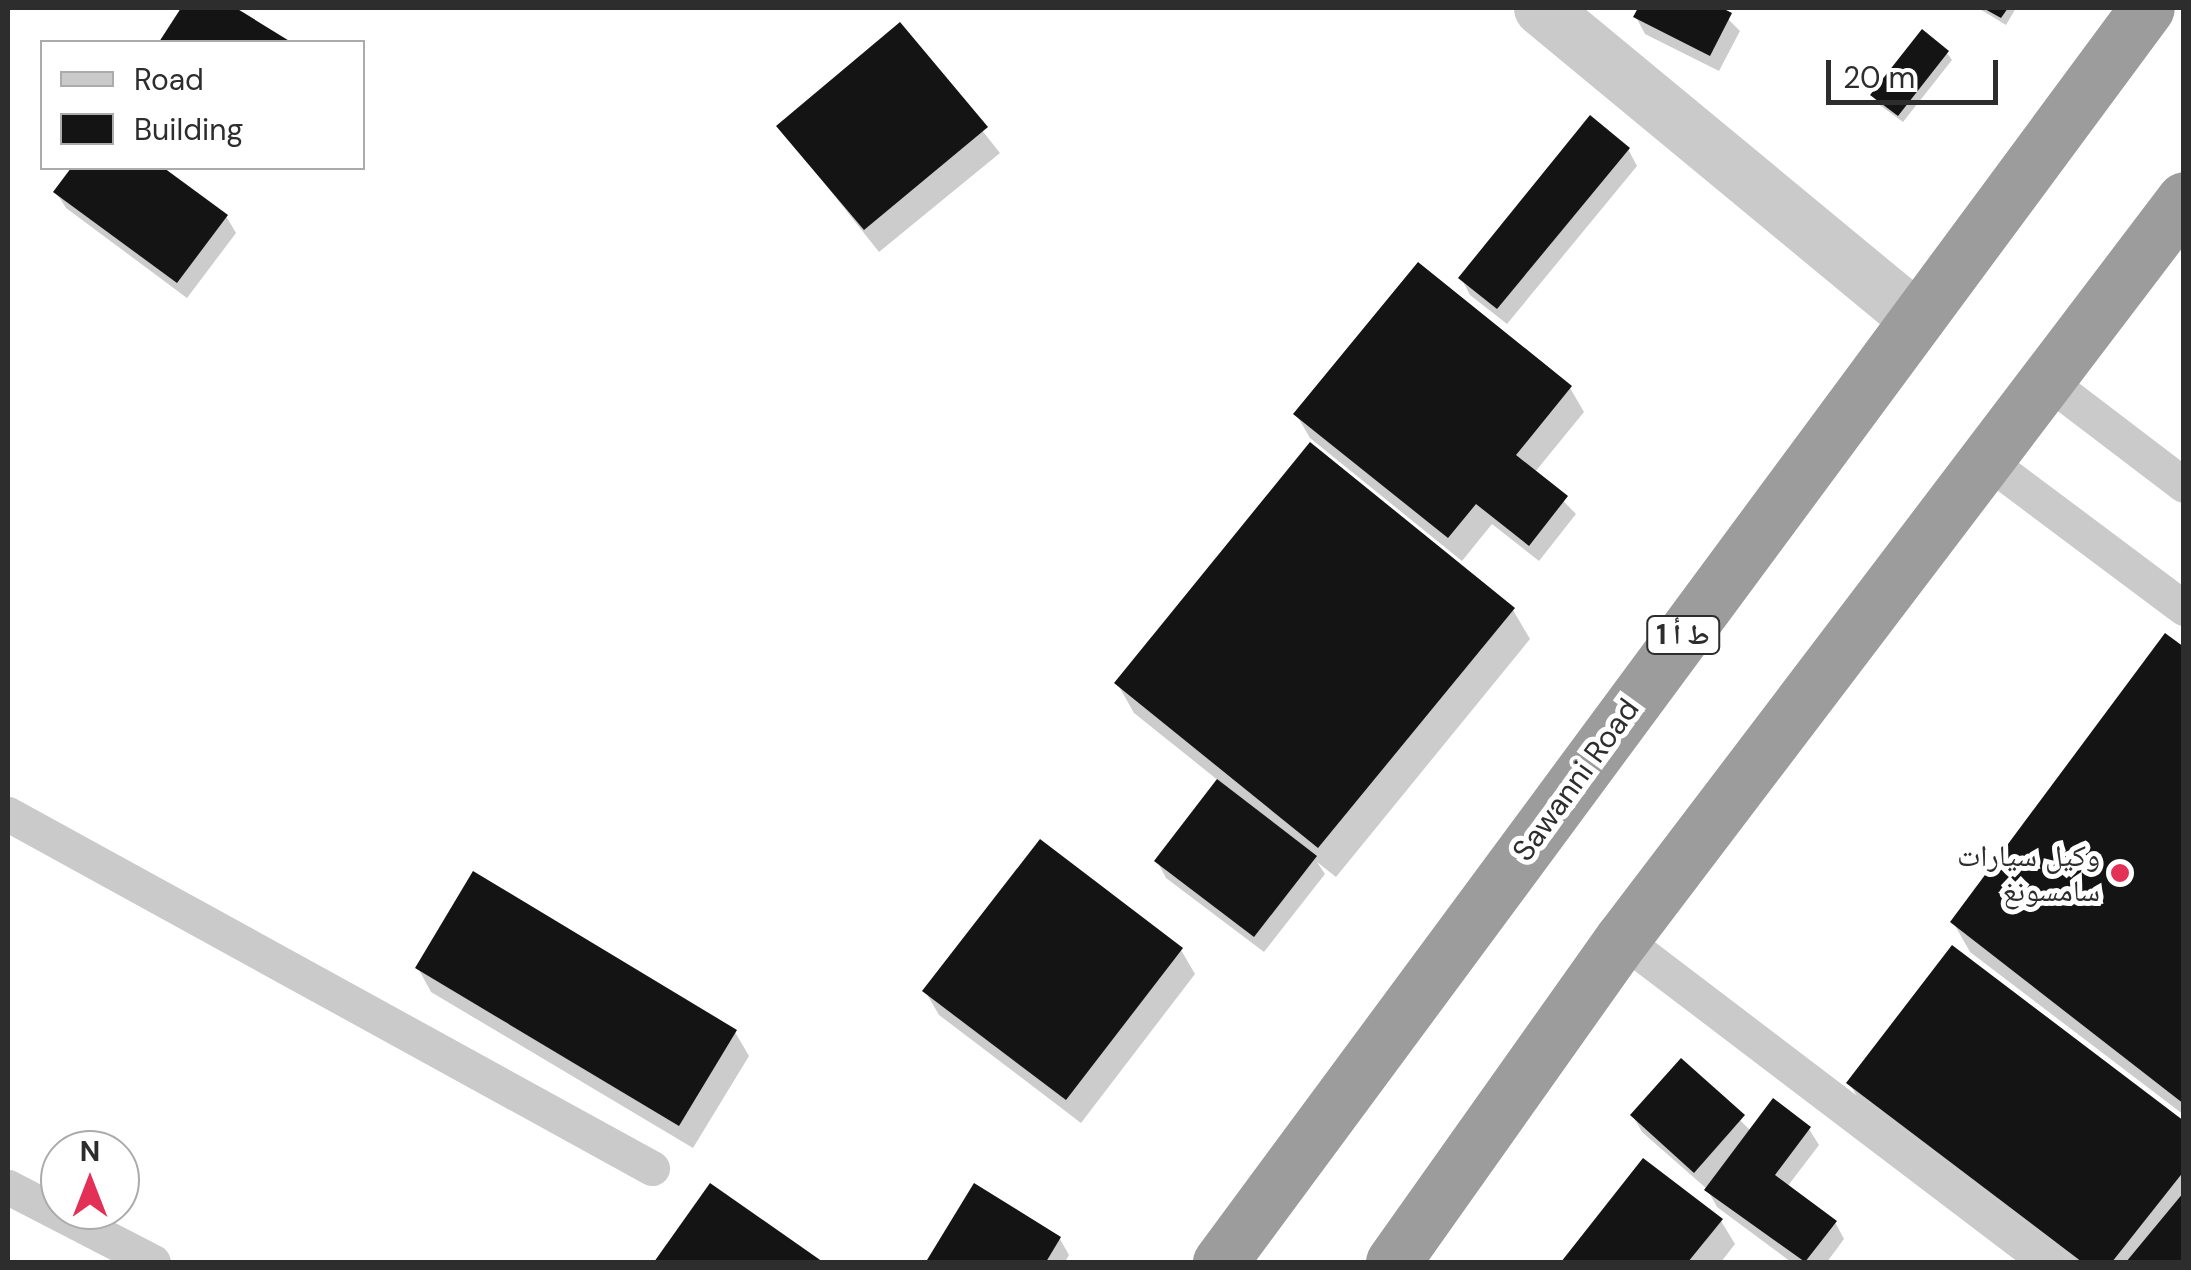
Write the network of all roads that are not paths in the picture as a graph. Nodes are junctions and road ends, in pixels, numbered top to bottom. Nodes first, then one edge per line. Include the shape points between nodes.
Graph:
1 (1541, 8) edge
2 (2147, 8) edge
3 (2184, 199) edge
4 (1917, 319) junction
5 (2046, 380) junction
6 (1986, 460) junction
7 (2184, 485) edge
8 (2184, 608) edge
9 (8, 814) edge
10 (1622, 939) junction
11 (652, 1168) dead end
12 (8, 1187) edge
13 (153, 1262) edge
14 (1220, 1262) edge
15 (1393, 1262) edge
16 (2047, 1262) edge

1 - 4 street
2 - 4 highway, Sawanni Road / ط أ 1
3 - 5 highway
4 - 14 highway, Sawanni Road / ط أ 1
5 - 6 highway
5 - 7 lane
6 - 8 lane
6 - 10 highway
9 - 11 lane
10 - 15 highway
10 - 16 lane
12 - 13 lane

